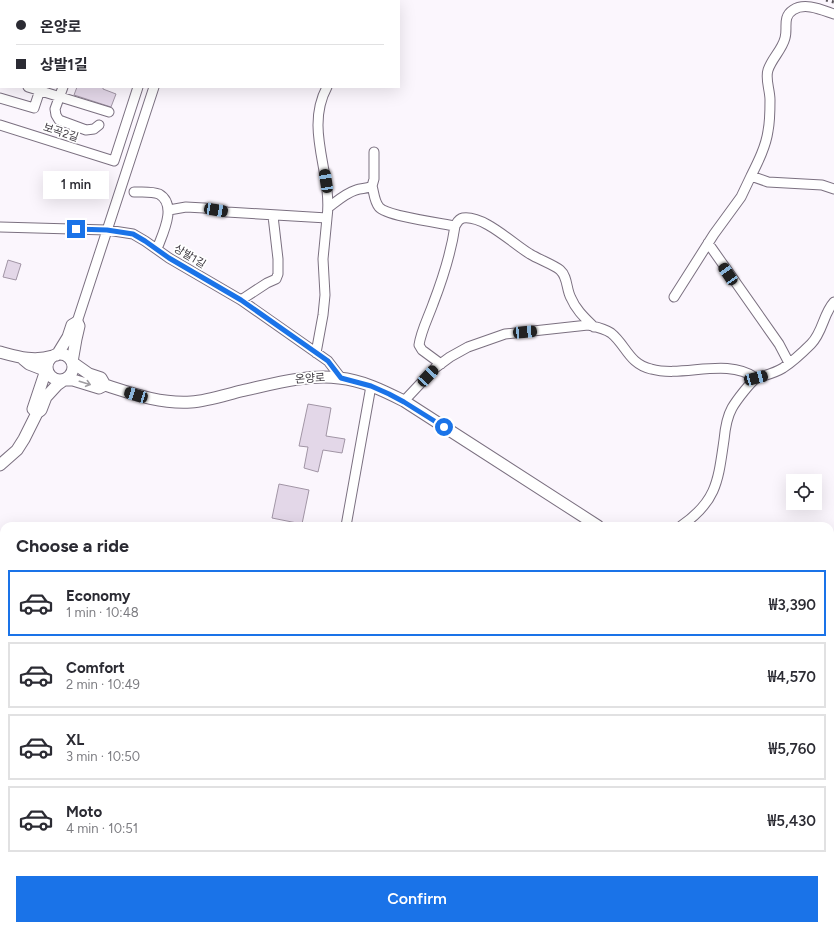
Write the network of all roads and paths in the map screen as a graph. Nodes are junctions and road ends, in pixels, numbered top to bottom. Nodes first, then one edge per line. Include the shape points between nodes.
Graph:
1 (834, 14) edge
2 (32, 88) edge
3 (63, 88) edge
4 (138, 88) edge
5 (154, 88) edge
6 (327, 88) edge
7 (40, 90) junction
8 (60, 97) junction
9 (0, 98) edge
10 (109, 112) dead end
11 (0, 125) edge
12 (99, 125) dead end
13 (374, 152) dead end
14 (752, 176) junction
15 (372, 186) junction
16 (834, 189) edge
17 (134, 192) dead end
18 (329, 207) junction
19 (169, 210) junction
20 (274, 216) junction
21 (327, 218) junction
22 (455, 226) junction
23 (0, 227) edge
24 (107, 230) junction
25 (708, 244) junction
26 (157, 249) junction
27 (674, 297) dead end
28 (241, 300) junction
29 (834, 302) edge
30 (77, 322) junction
31 (594, 327) junction
32 (0, 352) edge
33 (316, 353) junction
34 (55, 356) junction
35 (23, 359) junction
36 (72, 362) junction
37 (789, 363) junction
38 (441, 364) junction
39 (47, 371) junction
40 (341, 378) junction
41 (756, 378) junction
42 (64, 380) junction
43 (105, 386) junction
44 (371, 386) junction
45 (40, 389) junction
46 (404, 402) junction
47 (36, 413) junction
48 (0, 465) edge
49 (347, 522) edge
50 (591, 522) edge
51 (686, 522) edge

1 - 14 street via 806,6 792,10 787,17 786,36 782,48 773,60 766,79 770,99 768,131
2 - 7 street
3 - 8 street
4 - 11 street, 보곡2길 via 114,161
5 - 24 street
6 - 18 street via 318,112 318,126
7 - 8 street
7 - 9 street via 34,108
8 - 10 street
8 - 12 street via 55,109 59,120 86,130
13 - 15 street
14 - 16 street via 768,182 822,185
14 - 25 street via 741,197
15 - 18 street via 356,190
15 - 22 street via 377,205 382,210
17 - 19 street via 159,194
18 - 21 street
19 - 20 street via 186,207 204,208
19 - 26 street via 168,221
20 - 21 street
20 - 28 street via 278,274 276,279
21 - 33 street via 323,259 324,302
22 - 31 street via 458,220 463,218 483,223 531,255 560,270 575,306
22 - 38 street via 446,269 419,345
23 - 24 street, 상발1길
24 - 26 street, 상발1길 via 133,234
24 - 30 street
25 - 27 street
25 - 37 street via 779,344
26 - 28 street, 상발1길
28 - 33 street, 상발1길
29 - 37 street via 828,308 820,331 812,343
30 - 34 main road via 72,325 68,337
30 - 36 main road via 80,326
31 - 38 street via 588,325 505,334 468,347
31 - 41 street via 612,334 629,356 640,365 652,369 728,369
32 - 35 main road
33 - 40 street, 상발1길 via 328,361
34 - 35 main road via 46,359
34 - 36 main road via 65,356
34 - 39 main road via 48,363
35 - 39 main road
35 - 45 main road via 26,367 37,379
36 - 42 main road via 73,370
36 - 43 main road via 89,374 101,378
37 - 41 street via 771,374
38 - 46 street
39 - 42 main road via 55,380
39 - 45 main road
40 - 43 main road, 온양로 via 303,378 191,402 155,400
40 - 44 main road, 온양로
41 - 51 street via 732,407 728,416 716,484 711,496
42 -> 43 main road via 73,380 99,388
42 - 47 main road via 50,391 41,410
44 - 46 main road, 온양로
44 - 49 street
45 - 47 main road via 33,408
46 - 50 main road, 온양로
47 - 48 main road via 17,450

